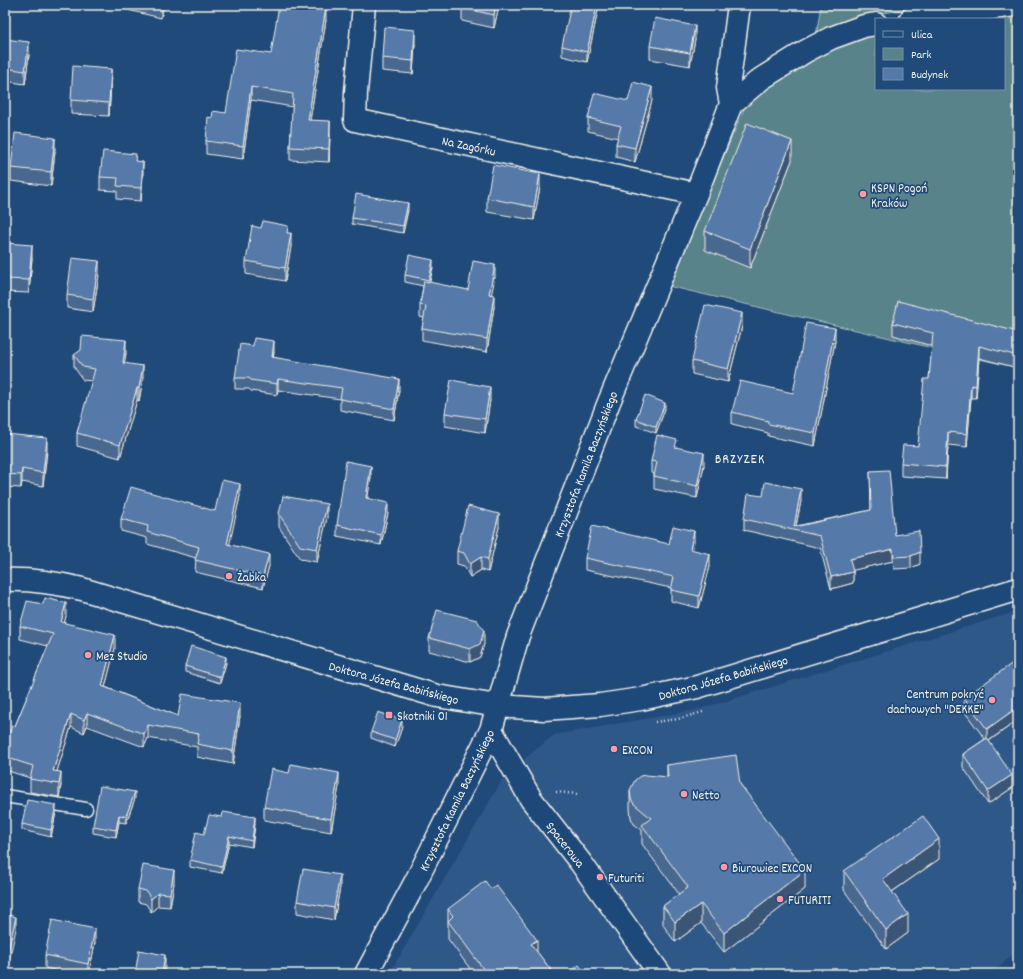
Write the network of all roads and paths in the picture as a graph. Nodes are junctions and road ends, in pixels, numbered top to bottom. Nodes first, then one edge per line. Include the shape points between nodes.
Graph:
1 (364, 5) edge
2 (739, 5) edge
3 (1015, 5) edge
4 (918, 18) edge
5 (875, 24) edge
6 (731, 104) junction
7 (696, 194) junction
8 (5, 580) edge
9 (1018, 589) edge
10 (497, 706) junction
11 (491, 730) junction
12 (5, 796) edge
13 (86, 809) dead end
14 (366, 974) edge
15 (660, 974) edge

1 - 7 street, Na Zagórku via 355,120
2 - 6 street via 728,88
3 - 4 street
5 - 6 street, Krzysztofa Kamila Baczyńskiego via 831,38 806,51 761,78
6 - 7 street, Krzysztofa Kamila Baczyńskiego
7 - 10 street, Krzysztofa Kamila Baczyńskiego via 603,417 518,636
8 - 10 street, Doktora Józefa Babińskiego via 29,579 82,589 437,696
9 - 10 street, Doktora Józefa Babińskiego via 673,693 600,705 544,709
10 - 11 street, Krzysztofa Kamila Baczyńskiego
11 - 14 street, Krzysztofa Kamila Baczyńskiego via 416,881
11 - 15 street, Spacerowa via 531,799 581,863
12 - 13 lane

